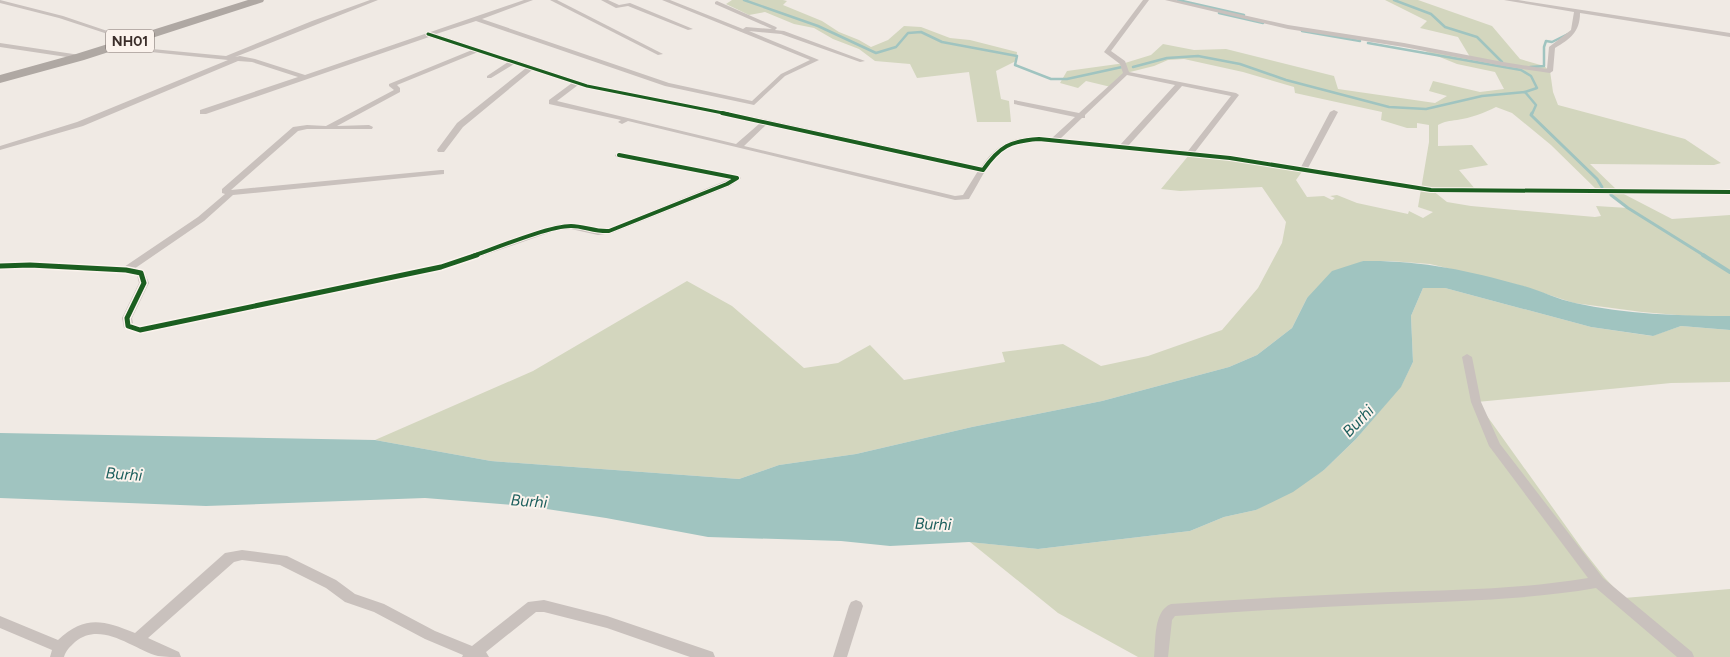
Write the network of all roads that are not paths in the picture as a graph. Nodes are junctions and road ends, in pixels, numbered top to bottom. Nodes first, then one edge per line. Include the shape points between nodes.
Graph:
1 (259, 0) edge
2 (375, 0) edge
3 (530, 0) edge
4 (553, 0) edge
5 (604, 0) edge
6 (665, 0) edge
7 (1146, 0) edge
8 (1168, 0) edge
9 (1507, 0) edge
10 (0, 1) edge
11 (717, 3) dead end
12 (1577, 12) junction
13 (474, 18) junction
14 (732, 27) junction
15 (690, 29) dead end
16 (782, 32) junction
17 (428, 34) junction
18 (1730, 35) edge
19 (131, 40) junction
20 (0, 46) edge
21 (112, 46) junction
22 (478, 50) junction
23 (660, 54) dead end
24 (80, 57) junction
25 (225, 58) junction
26 (240, 58) junction
27 (514, 61) junction
28 (862, 61) dead end
29 (531, 68) junction
30 (1126, 73) junction
31 (304, 77) junction
32 (489, 77) dead end
33 (0, 79) edge
34 (576, 82) junction
35 (1180, 84) junction
36 (1017, 102) dead end
37 (203, 112) dead end
38 (1334, 112) dead end
39 (1082, 116) junction
40 (759, 120) junction
41 (328, 128) junction
42 (369, 128) dead end
43 (1054, 140) junction
44 (738, 147) junction
45 (1122, 147) junction
46 (0, 148) edge
47 (441, 150) dead end
48 (619, 155) dead end
49 (1189, 155) junction
50 (1304, 169) junction
51 (983, 170) junction
52 (441, 172) dead end
53 (1730, 192) edge
54 (231, 193) junction
55 (0, 266) edge
56 (126, 270) junction
57 (1466, 357) dead end
58 (1598, 582) junction
59 (856, 606) dead end
60 (0, 622) edge
61 (135, 641) junction
62 (59, 652) edge
63 (474, 656) edge
64 (174, 657) edge
65 (708, 657) edge
66 (840, 657) edge
67 (1161, 657) edge
68 (1687, 657) edge

1 - 19 highway, NH01
2 - 25 street
3 - 13 street
4 - 23 street
5 - 15 street via 618,7 628,4
6 - 14 street
7 - 30 street via 1107,52 1125,63
8 - 12 street via 1296,29 1404,44 1550,71 1552,47 1572,34
9 - 12 street
10 - 19 street
11 - 16 street
12 - 18 street
13 - 14 street via 667,85 754,103 783,76 816,60
13 - 17 street
14 - 16 street
16 - 28 street
17 - 22 street
17 - 31 street
19 - 21 highway, NH01
20 - 24 street
21 - 24 highway, NH01
21 - 25 street
22 - 27 street
22 - 41 street via 391,85 398,91
24 - 33 highway, NH01
25 - 26 street
26 - 31 street
26 - 46 street via 80,124
27 - 29 street
27 - 32 street
29 - 34 street
29 - 47 street via 460,125
30 - 35 street
30 - 39 street
31 - 37 street
34 - 40 street
34 - 44 street via 552,102
35 - 45 street
35 - 49 street via 1236,95
36 - 39 street
38 - 50 street
39 - 43 street
40 - 44 street via 763,124
40 - 51 street
41 - 42 street
41 - 54 street via 307,126 296,129 225,191
43 - 45 street
43 - 51 street via 1030,139 1002,146
44 - 51 street via 955,198 966,197
45 - 49 street
48 - 56 street via 737,178 609,231 571,226 556,228 441,267 140,330 128,326 126,318 144,283 141,273
49 - 50 street
50 - 53 street via 1431,190
52 - 54 street
54 - 56 street via 202,219
55 - 56 street
57 - 58 street via 1476,402 1495,446
58 - 67 street via 1574,587 1452,596 1171,610 1165,618
58 - 68 street
59 - 66 street
60 - 62 street
61 - 62 street via 120,633 89,628 78,632
61 - 63 street via 230,557 242,554 282,560 331,584 350,598 379,608
61 - 64 street
63 - 65 street via 533,606 544,606 607,622

